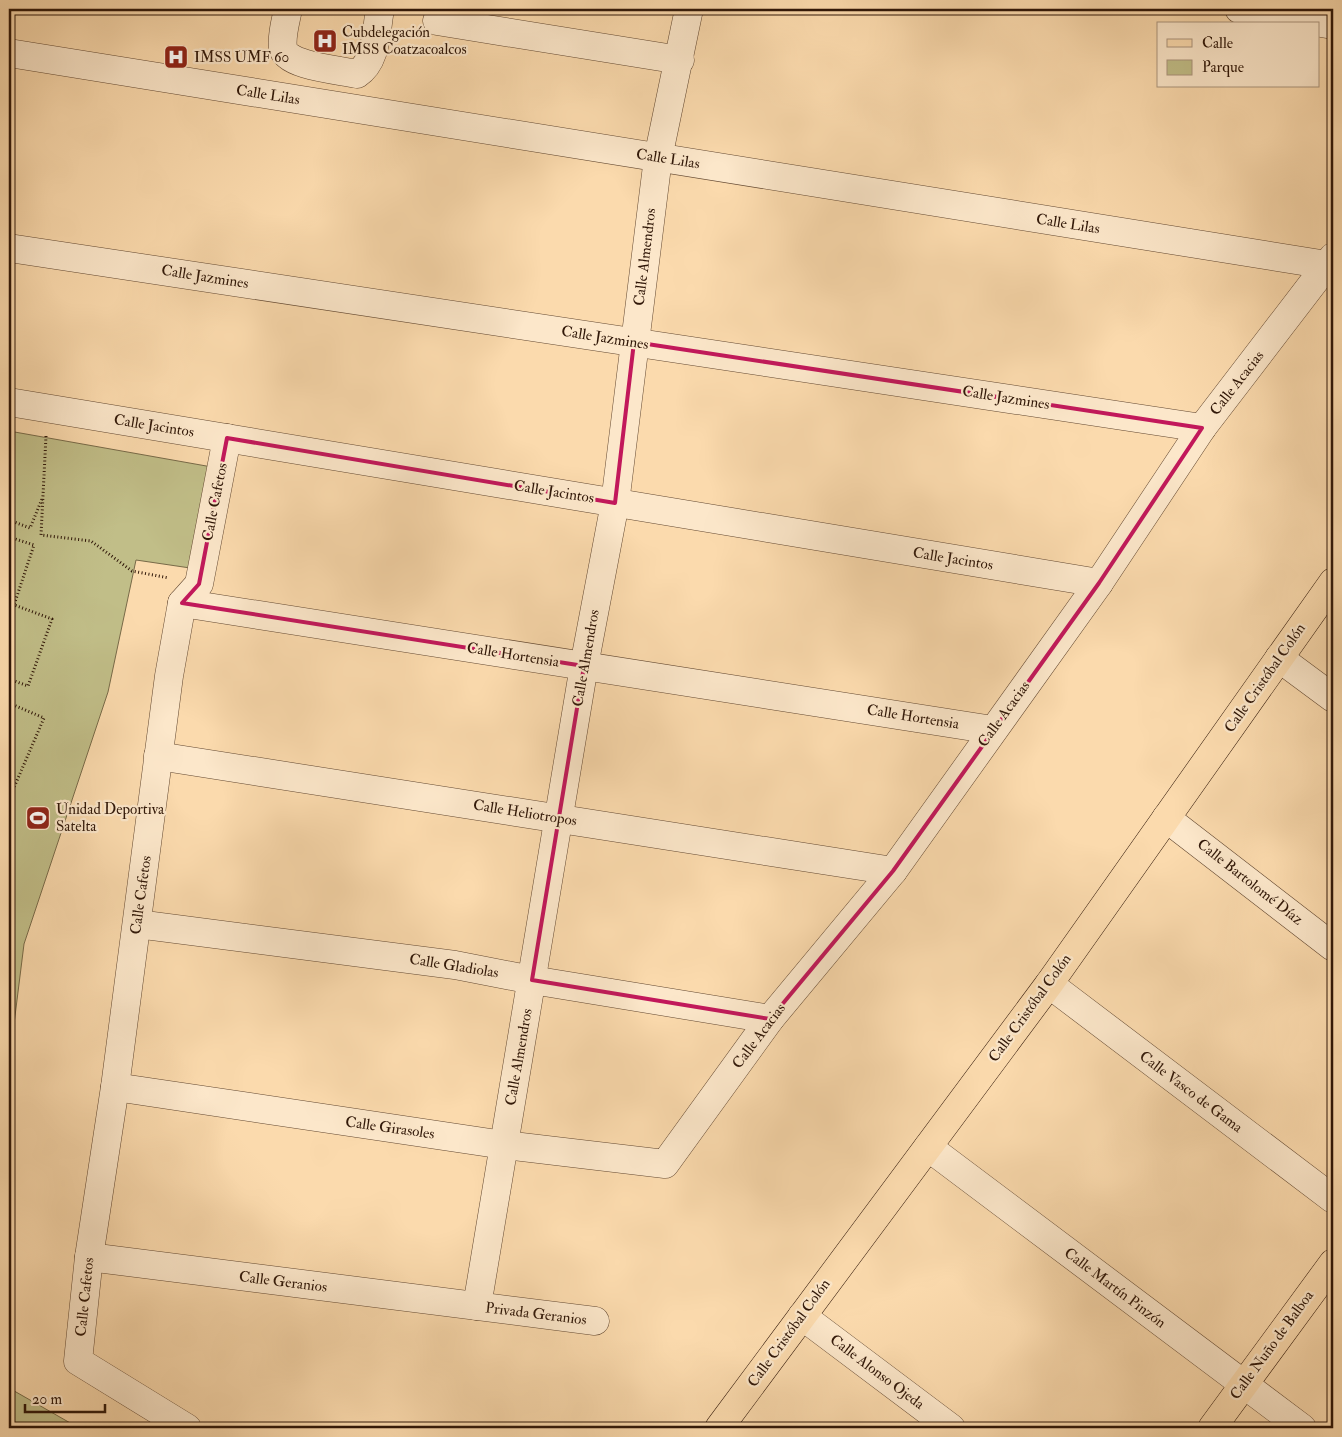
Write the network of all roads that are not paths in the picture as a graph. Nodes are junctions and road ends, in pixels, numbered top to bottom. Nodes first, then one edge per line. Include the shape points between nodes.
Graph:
1 (288, 9) edge
2 (380, 9) edge
3 (689, 9) edge
4 (1239, 9) edge
5 (437, 21) dead end
6 (1333, 24) edge
7 (9, 53) edge
8 (680, 60) junction
9 (658, 158) junction
10 (9, 248) edge
11 (1330, 261) edge
12 (634, 342) junction
13 (9, 402) edge
14 (1202, 428) junction
15 (227, 438) junction
16 (615, 503) junction
17 (1333, 582) edge
18 (1099, 583) junction
19 (190, 594) junction
20 (1279, 658) junction
21 (584, 666) junction
22 (1333, 698) edge
23 (992, 730) junction
24 (158, 756) junction
25 (559, 818) junction
26 (1166, 818) junction
27 (893, 871) junction
28 (137, 924) junction
29 (1333, 947) edge
30 (532, 980) junction
31 (1049, 984) junction
32 (770, 1019) junction
33 (115, 1087) junction
34 (504, 1145) junction
35 (928, 1147) junction
36 (665, 1164) joint
37 (1333, 1199) edge
38 (89, 1257) junction
39 (1333, 1263) edge
40 (477, 1306) junction
41 (802, 1316) junction
42 (595, 1321) dead end
43 (1243, 1385) junction
44 (187, 1428) edge
45 (719, 1428) edge
46 (952, 1428) edge
47 (1212, 1428) edge
48 (1302, 1428) edge

1 - 2 street via 282,45 284,54 293,61 357,74 366,68 372,55
3 - 8 street, Calle Almendros
4 - 6 street
5 - 8 street
7 - 9 street, Calle Lilas
8 - 9 street, Calle Almendros
9 - 11 street, Calle Lilas
9 - 12 street, Calle Almendros
10 - 12 street, Calle Jazmines
11 - 14 street, Calle Acacias
12 - 14 street, Calle Jazmines
12 - 16 street, Calle Almendros
13 - 15 street, Calle Jacintos
14 - 18 street, Calle Acacias
15 - 16 street, Calle Jacintos
15 - 19 street, Calle Cafetos
16 - 18 street, Calle Jacintos
16 - 21 street, Calle Almendros
17 - 20 main road, Calle Cristóbal Colón
18 - 23 street, Calle Acacias
19 - 21 street, Calle Hortensia
19 - 24 street, Calle Cafetos
20 - 22 street
20 - 26 main road, Calle Cristóbal Colón
21 - 23 street, Calle Hortensia
21 - 25 street, Calle Almendros
23 - 27 street, Calle Acacias
24 - 25 street, Calle Heliotropos
24 - 28 street, Calle Cafetos
25 - 27 street, Calle Heliotropos
25 - 30 street, Calle Almendros
26 - 29 street, Calle Bartolomé Díaz
26 - 31 main road, Calle Cristóbal Colón
27 - 32 street, Calle Acacias
28 - 30 street, Calle Gladiolas via 456,965
28 - 33 street, Calle Cafetos
30 - 32 street, Calle Gladiolas
30 - 34 street, Calle Almendros
31 - 35 main road, Calle Cristóbal Colón
31 - 37 street, Calle Vasco de Gama
32 - 36 street, Calle Acacias
33 - 34 street, Calle Girasoles
33 - 38 street, Calle Cafetos
34 - 36 street, Calle Girasoles
34 - 40 street, Calle Almendros
35 - 41 main road, Calle Cristóbal Colón
35 - 43 street, Calle Martín Pinzón
38 - 40 street, Calle Geranios
38 - 44 street, Calle Cafetos via 78,1361
39 - 43 main road, Calle Nuño de Balboa
40 - 42 street, Privada Geranios
41 - 45 main road, Calle Cristóbal Colón
41 - 46 street, Calle Alonso Ojeda
43 - 47 main road, Calle Nuño de Balboa
43 - 48 street, Calle Martín Pinzón

